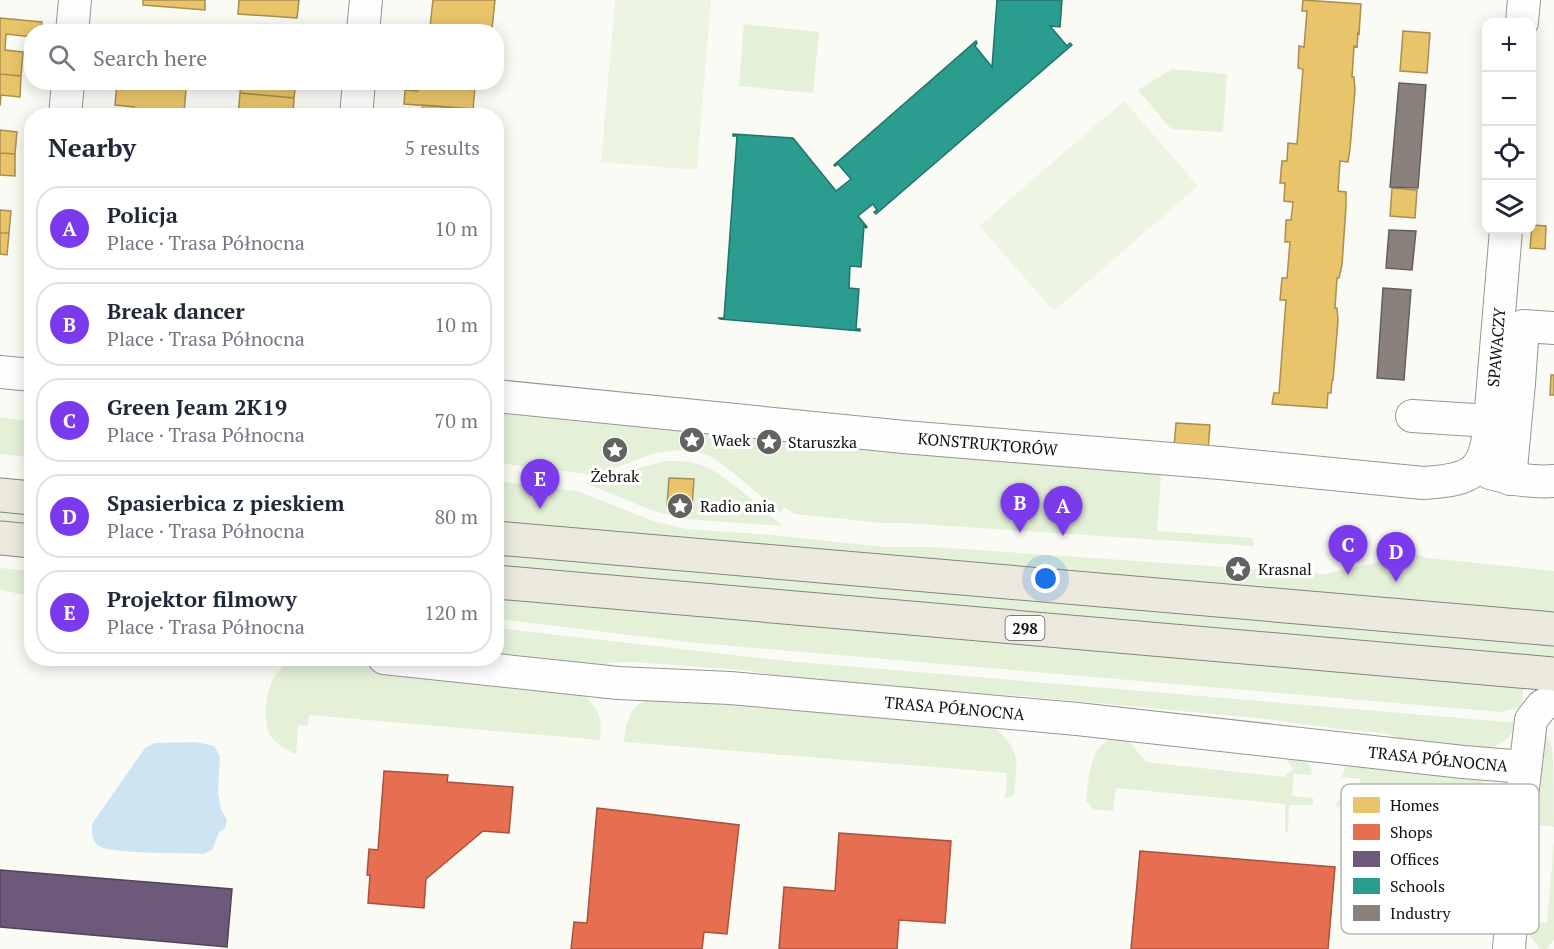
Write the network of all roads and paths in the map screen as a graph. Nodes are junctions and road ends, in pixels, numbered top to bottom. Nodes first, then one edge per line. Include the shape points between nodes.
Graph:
1 (75, 0) edge
2 (366, 0) edge
3 (1524, 0) edge
4 (1522, 18) edge
5 (73, 24) edge
6 (364, 24) edge
7 (67, 90) edge
8 (358, 90) edge
9 (66, 108) edge
10 (357, 108) edge
11 (1506, 234) edge
12 (1554, 328) edge
13 (0, 372) edge
14 (24, 374) edge
15 (1506, 382) junction
16 (504, 397) edge
17 (1412, 416) dead end
18 (1490, 422) junction
19 (1475, 469) junction
20 (1510, 479) junction
21 (1554, 482) edge
22 (0, 495) edge
23 (24, 497) edge
24 (0, 538) edge
25 (504, 539) edge
26 (24, 540) edge
27 (504, 583) edge
28 (1554, 629) edge
29 (459, 666) edge
30 (1554, 674) edge
31 (1554, 699) edge
32 (1525, 767) junction
33 (1524, 784) edge
34 (1510, 934) edge
35 (1509, 949) edge

1 - 5 street
2 - 6 street
3 - 4 street
7 - 9 street
8 - 10 street
11 - 15 street, SPAWACZY
12 - 15 street via 1523,326
13 - 14 street
15 - 18 street
15 - 20 street, SPAWACZY
16 - 19 street, KONSTRUKTORÓW via 1423,483 1463,477
17 - 18 street
18 - 19 street via 1488,447
19 - 20 street
20 - 21 street
22 - 23 main road
24 - 26 main road
25 - 28 main road
27 - 30 main road, 298
29 - 32 street, TRASA PÓŁNOCNA via 618,683 730,688 1077,719
31 - 32 street via 1531,720
32 - 33 street
34 - 35 street

